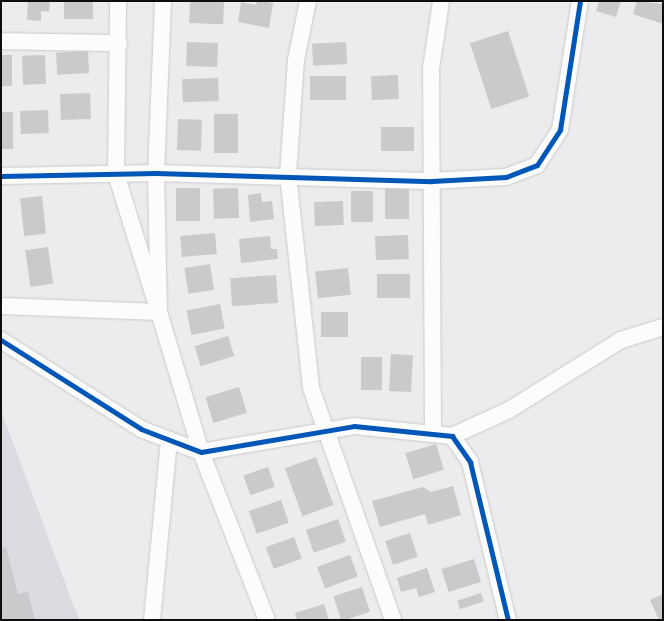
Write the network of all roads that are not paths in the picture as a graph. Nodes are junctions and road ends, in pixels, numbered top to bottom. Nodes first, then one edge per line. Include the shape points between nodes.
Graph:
1 (118, 1) edge
2 (163, 1) edge
3 (308, 1) edge
4 (441, 1) edge
5 (580, 1) edge
6 (1, 41) edge
7 (119, 43) junction
8 (156, 173) junction
9 (116, 174) junction
10 (288, 175) junction
11 (1, 176) edge
12 (432, 181) junction
13 (1, 306) edge
14 (159, 312) junction
15 (663, 327) edge
16 (1, 340) edge
17 (324, 432) junction
18 (433, 434) junction
19 (452, 436) junction
20 (168, 440) junction
21 (201, 452) junction
22 (152, 620) edge
23 (267, 620) edge
24 (393, 620) edge
25 (508, 620) edge

1 - 7 street
2 - 8 street
3 - 10 street via 296,60
4 - 12 street via 431,69
5 - 12 street via 560,130 537,164 506,177
6 - 7 street
7 - 9 street
8 - 9 street
8 - 10 street
8 - 14 street
9 - 11 street
9 - 14 street
10 - 12 street
10 - 17 street via 311,388
12 - 18 street
13 - 14 street
14 - 21 street
15 - 19 street via 621,340 509,410
16 - 20 street via 142,429
17 - 18 street via 354,426
17 - 21 street
17 - 24 street
18 - 19 street
19 - 25 street via 470,462
20 - 21 street
20 - 22 street
21 - 23 street

